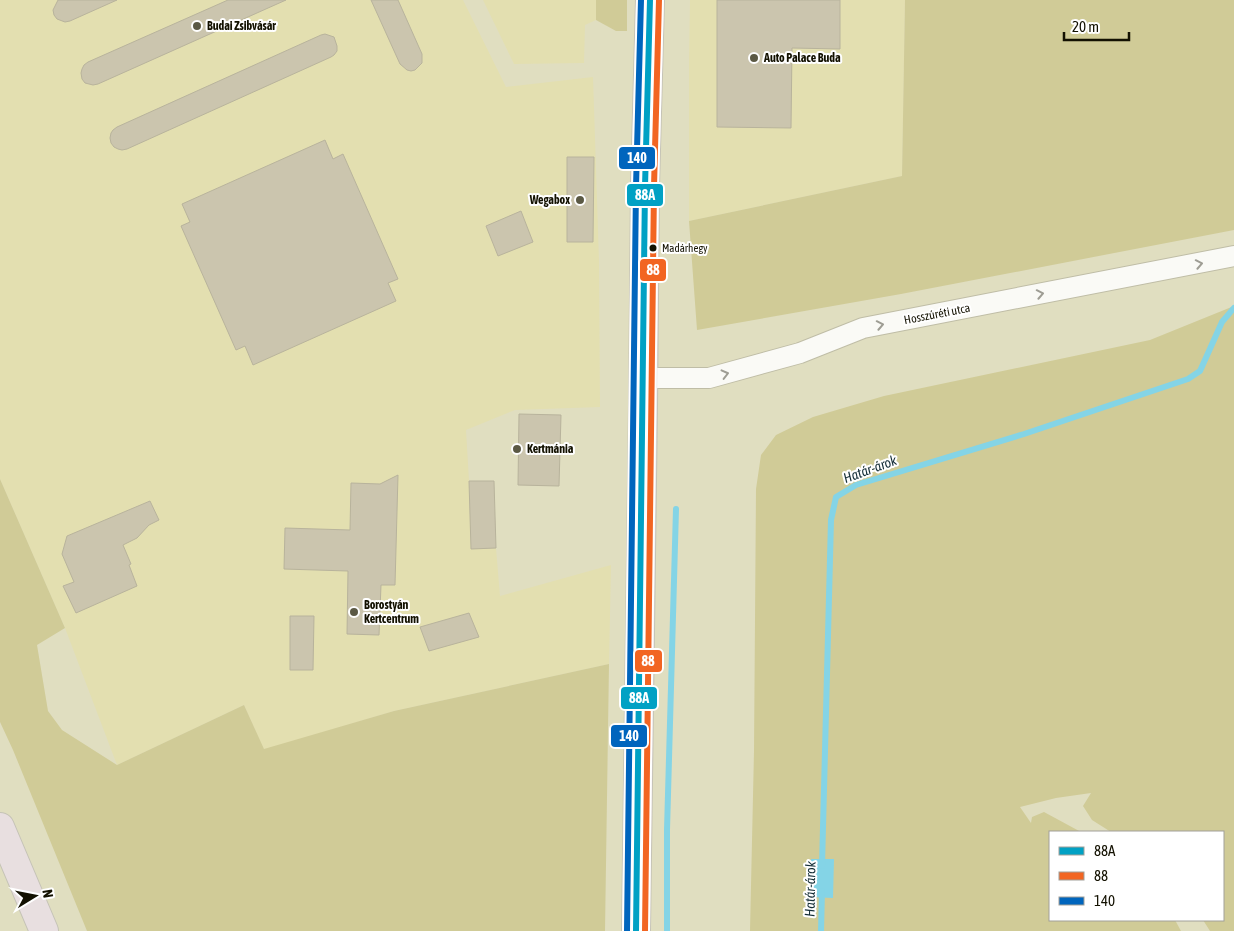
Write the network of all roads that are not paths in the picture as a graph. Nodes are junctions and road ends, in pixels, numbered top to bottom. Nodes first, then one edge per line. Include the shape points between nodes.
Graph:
1 (650, 0) edge
2 (1234, 256) edge
3 (644, 378) junction
4 (0, 827) edge
5 (44, 931) edge
6 (636, 931) edge

1 - 3 main road
3 -> 2 street, Hosszúréti utca via 709,378 800,353 864,328
3 - 6 main road
4 - 5 main road

